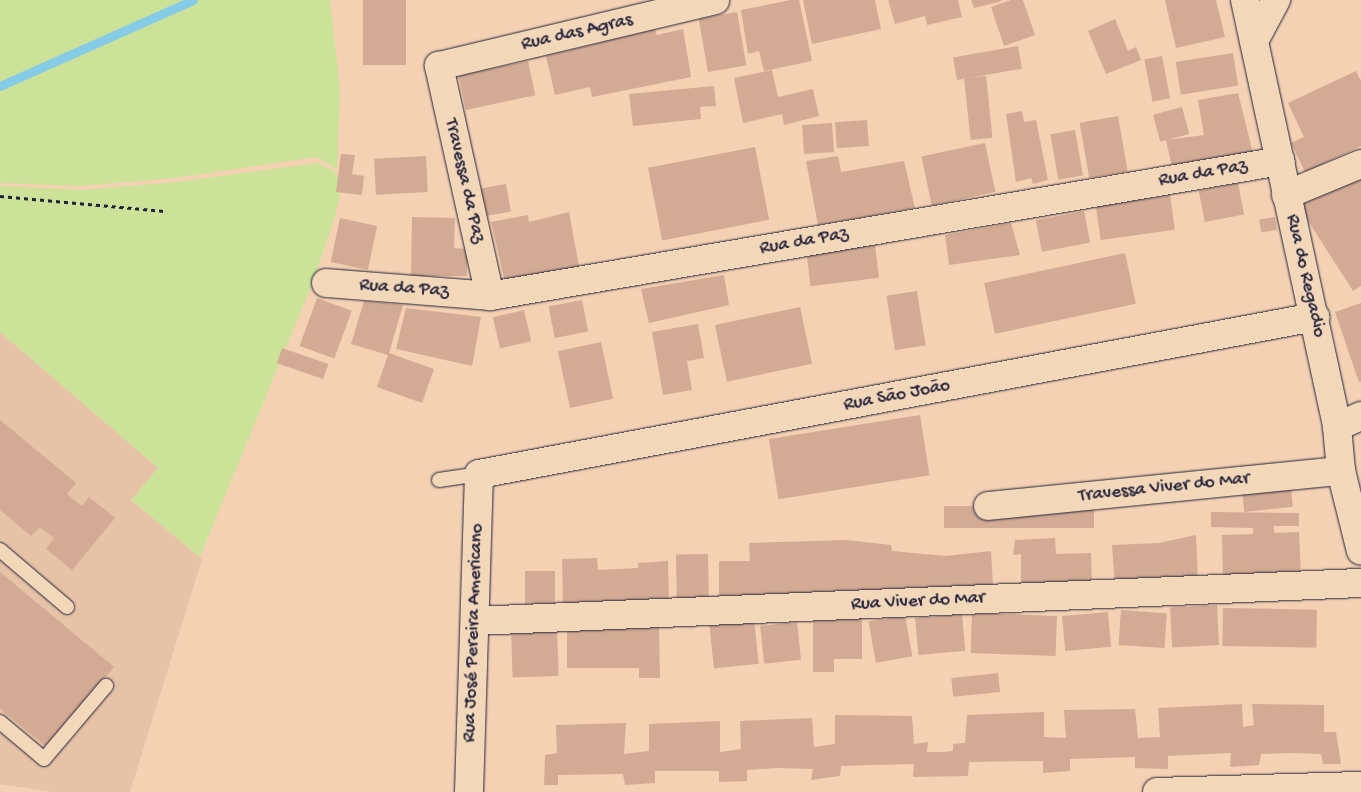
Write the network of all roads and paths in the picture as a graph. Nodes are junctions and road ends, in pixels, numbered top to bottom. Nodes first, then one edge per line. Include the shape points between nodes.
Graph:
1 (715, 0) edge
2 (1245, 0) edge
3 (1276, 0) edge
4 (1254, 41) junction
5 (439, 66) joint
6 (1281, 161) junction
7 (1361, 164) edge
8 (1286, 195) junction
9 (0, 196) edge
10 (164, 211) dead end
11 (326, 283) dead end
12 (490, 296) junction
13 (1315, 317) junction
14 (1349, 421) edge
15 (1341, 471) junction
16 (479, 474) junction
17 (439, 480) dead end
18 (988, 506) dead end
19 (0, 550) edge
20 (1361, 552) edge
21 (1361, 582) edge
22 (67, 607) dead end
23 (475, 621) junction
24 (106, 686) dead end
25 (0, 722) edge
26 (1361, 786) edge
27 (469, 792) edge
28 (1157, 792) edge

1 - 5 street, Rua das Agras
2 - 4 street, Rua do Regadio
3 - 4 street
4 - 6 street, Rua do Regadio
5 - 12 street, Travessa da Paz
6 - 8 street, Rua do Regadio
6 - 12 street, Rua da Paz
7 - 8 street
8 - 13 street, Rua do Regadio
9 - 10 path via 46,203
11 - 12 street, Rua da Paz
13 - 14 street, Rua do Regadio
13 - 16 street, Rua São João
14 - 15 street, Rua do Regadio
15 - 18 street, Travessa Viver do Mar
15 - 20 street, Rua do Regadio
16 - 17 lane
16 - 23 street, Rua José Pereira Americano
19 - 22 lane
21 - 23 street, Rua Viver do Mar
23 - 27 street, Rua José Pereira Americano
24 - 25 lane via 44,759
26 - 28 street

